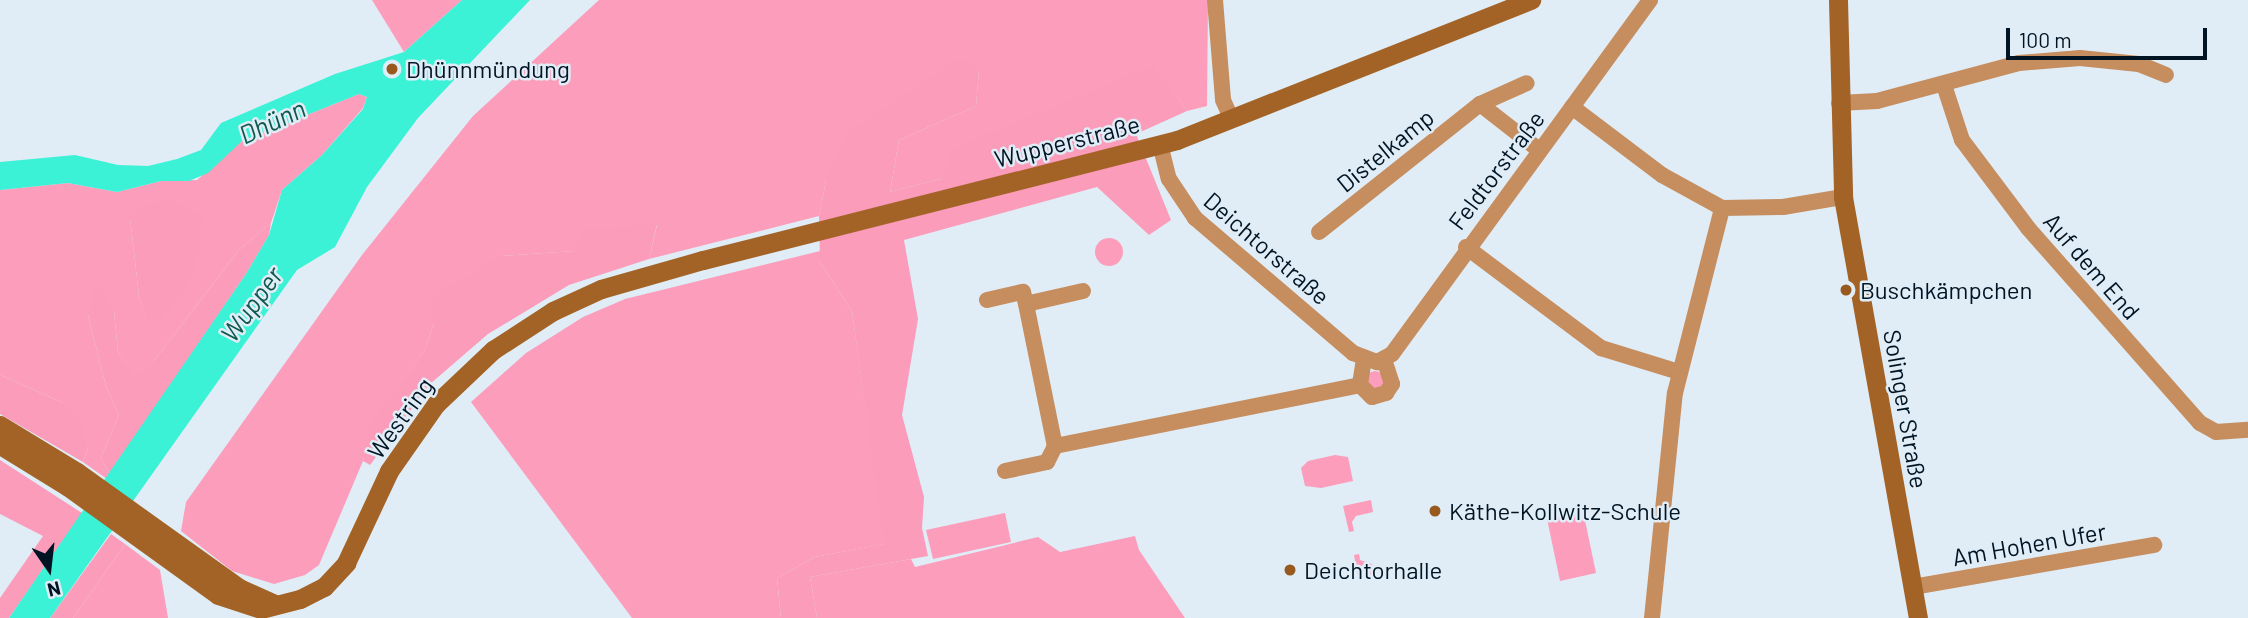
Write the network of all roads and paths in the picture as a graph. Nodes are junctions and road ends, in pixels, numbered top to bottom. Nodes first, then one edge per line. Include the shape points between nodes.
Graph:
1 (1215, 0) edge
2 (1531, 0) edge
3 (1650, 0) edge
4 (1838, 0) edge
5 (2166, 75) dead end
6 (1527, 83) dead end
7 (1944, 85) junction
8 (1839, 103) junction
9 (1480, 104) junction
10 (1572, 107) junction
11 (1231, 118) junction
12 (1160, 144) junction
13 (1539, 150) junction
14 (1843, 197) junction
15 (1722, 208) junction
16 (1319, 232) dead end
17 (1466, 247) junction
18 (601, 289) joint
19 (1083, 292) dead end
20 (988, 300) dead end
21 (1026, 304) junction
22 (1374, 360) junction
23 (1679, 372) junction
24 (1360, 385) junction
25 (0, 425) edge
26 (2248, 430) edge
27 (0, 445) edge
28 (1055, 446) junction
29 (1005, 471) dead end
30 (72, 479) junction
31 (2154, 545) dead end
32 (1913, 587) junction
33 (1652, 618) edge
34 (1918, 618) edge

1 - 11 street via 1223,100
2 - 11 main road, Wupperstraße
3 - 10 street, Feldtorstraße
4 - 8 main road, Solinger Straße
5 - 7 street via 2139,64 2080,58 2019,63
6 - 9 street, Distelkamp
7 - 8 street via 1877,101
7 - 26 street, Auf dem End via 1962,140 2056,259 2200,423 2216,432
8 - 14 main road, Solinger Straße
9 - 13 street
9 - 16 street, Distelkamp
10 - 13 street, Feldtorstraße
10 - 15 street via 1662,175
11 - 12 main road, Wupperstraße
12 - 18 main road, Wupperstraße
12 - 22 street, Deichtorstraße via 1169,179 1195,218
13 - 17 street, Feldtorstraße
14 - 15 street via 1783,207
14 - 32 main road, Solinger Straße
15 - 23 street
17 - 22 street, Feldtorstraße
17 - 23 street via 1601,348
18 - 30 main road, Westring via 533,322 472,368 410,439 336,576 312,595 275,604 197,569
19 - 21 street
20 - 21 street via 1023,292
21 - 28 street
22 - 24 street
22 - 24 street via 1392,380 1386,393 1368,396
23 - 33 street via 1666,451
24 - 28 street
25 - 30 main road
27 - 30 main road, Westring
28 - 29 street via 1047,462
31 - 32 street, Am Hohen Ufer
32 - 34 main road, Solinger Straße

